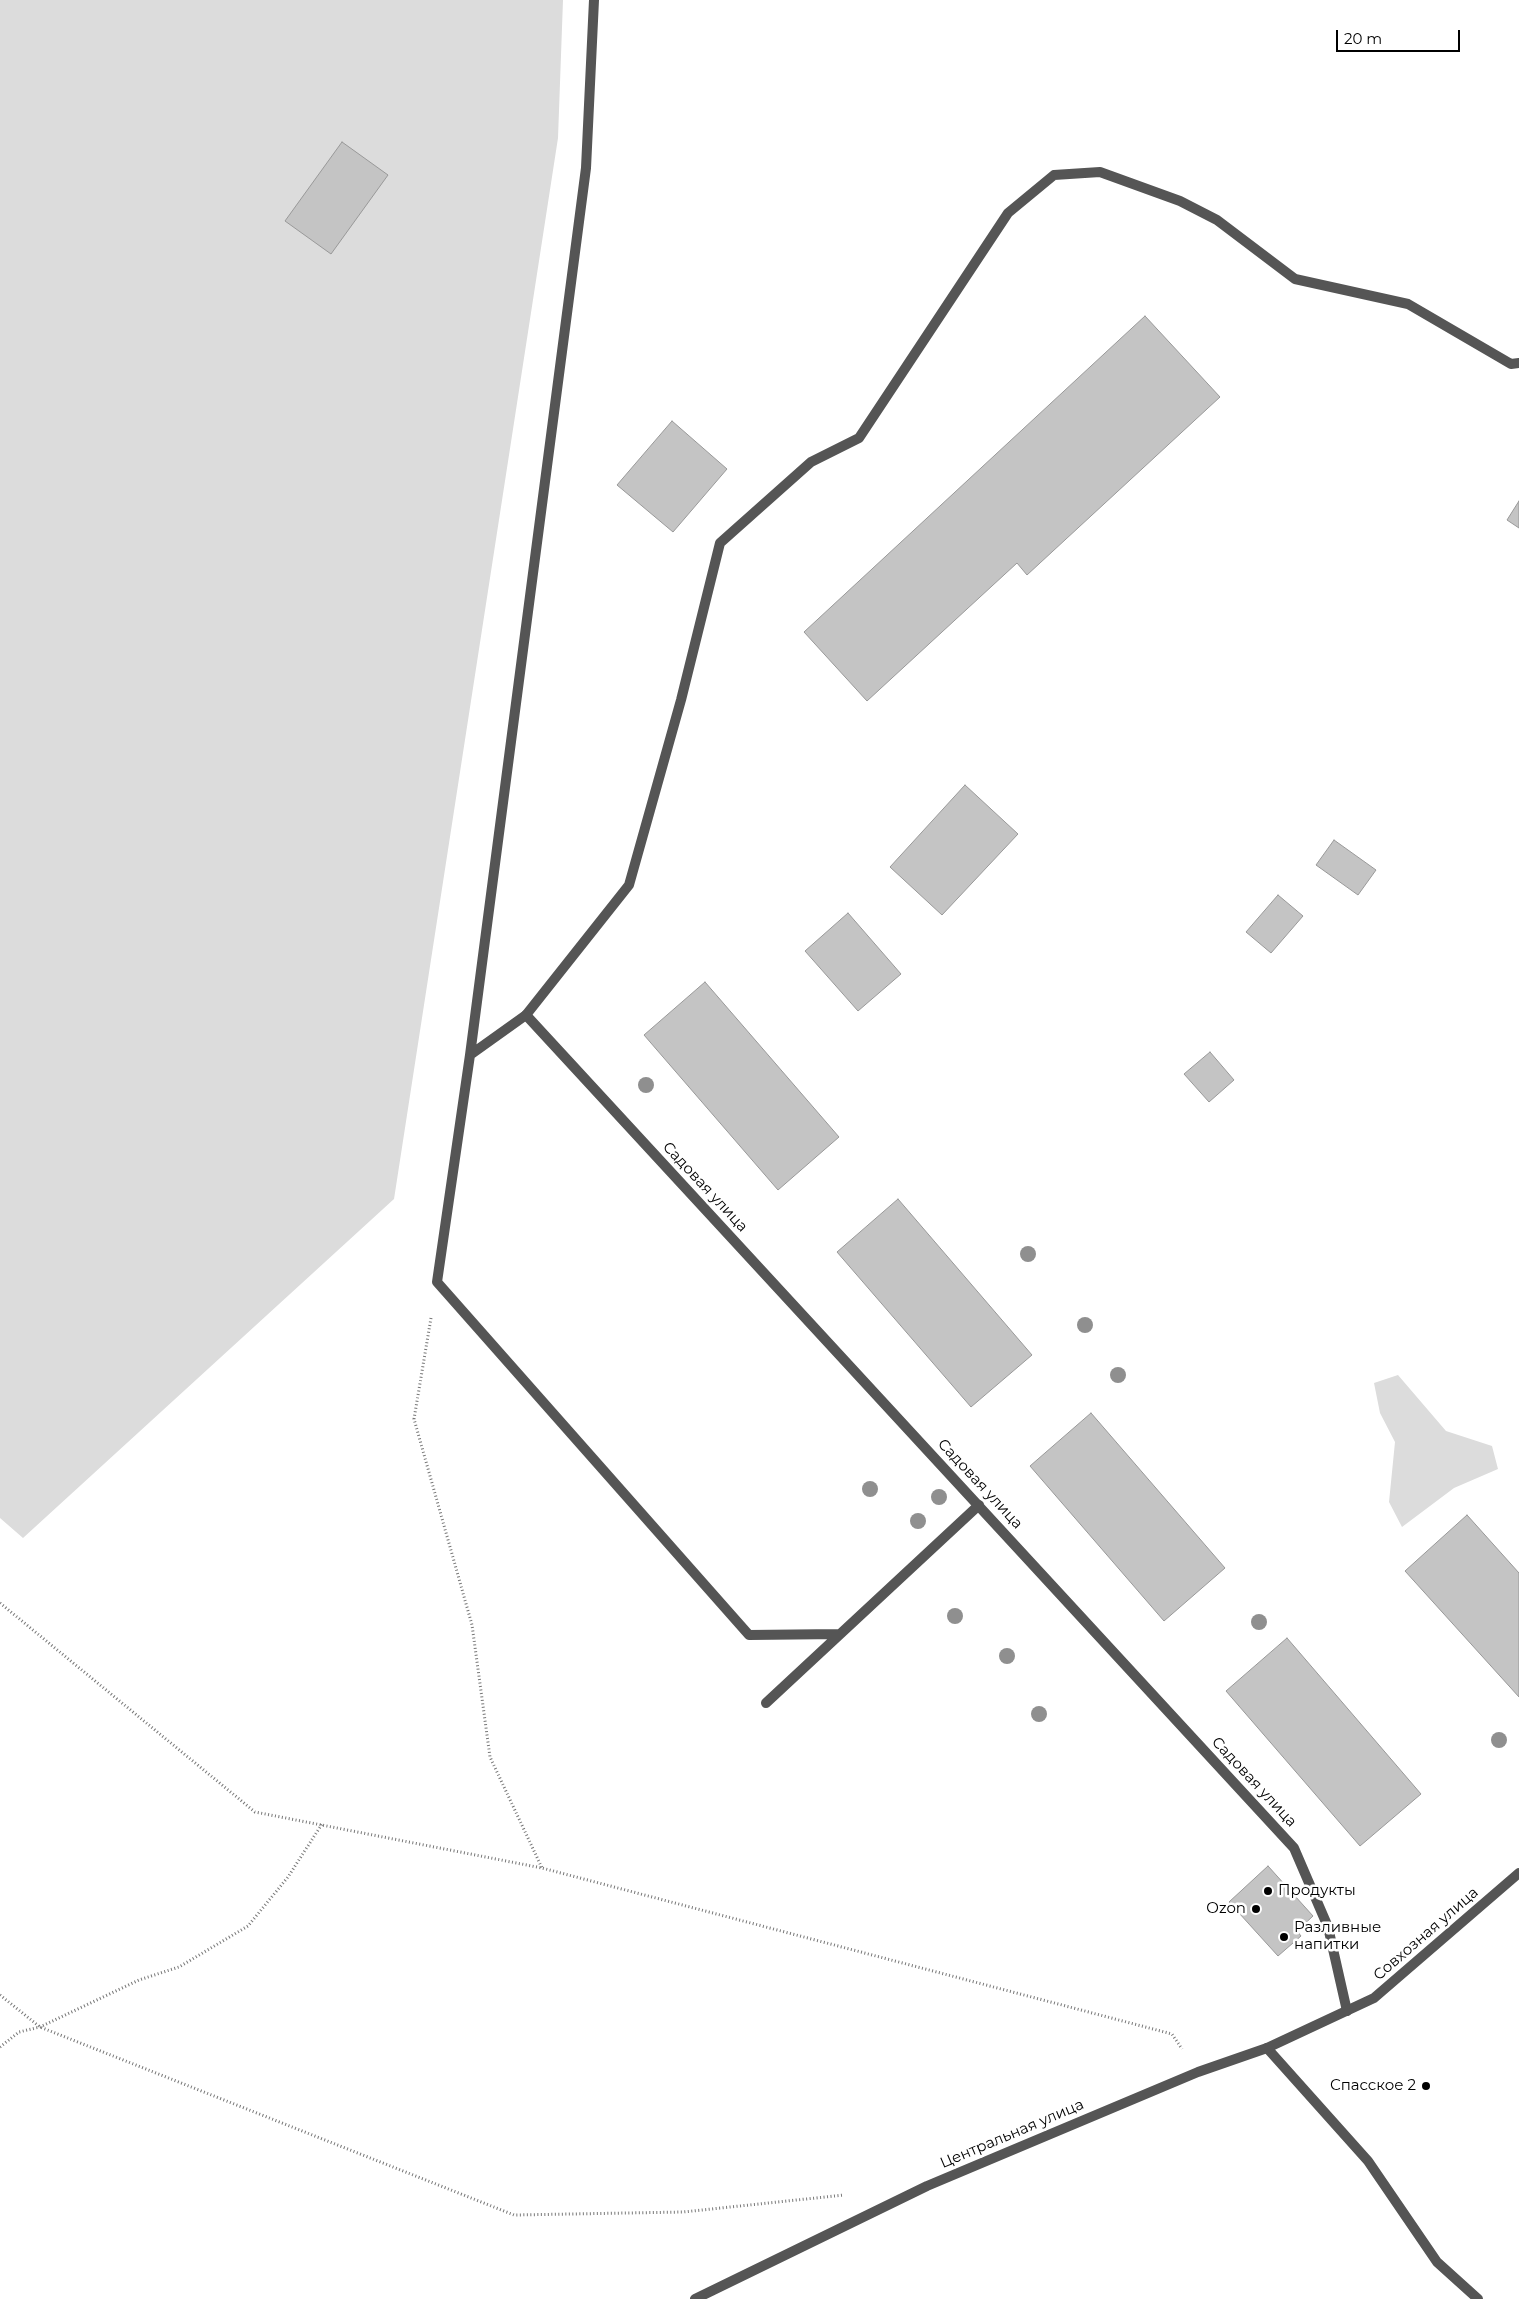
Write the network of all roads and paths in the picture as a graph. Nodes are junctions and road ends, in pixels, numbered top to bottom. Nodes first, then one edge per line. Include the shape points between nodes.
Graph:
1 (594, 0) edge
2 (1519, 363) edge
3 (526, 1015) junction
4 (470, 1055) junction
5 (437, 1282) junction
6 (979, 1505) junction
7 (0, 1603) edge
8 (840, 1634) junction
9 (766, 1703) dead end
10 (322, 1824) junction
11 (542, 1868) junction
12 (1519, 1872) edge
13 (0, 1995) edge
14 (1347, 2011) junction
15 (40, 2027) junction
16 (0, 2047) edge
17 (1267, 2048) junction
18 (1198, 2072) junction
19 (849, 2195) dead end
20 (695, 2299) edge
21 (1478, 2299) edge

1 - 4 street via 586,168
2 - 3 street via 1511,364 1408,304 1295,279 1218,220 1180,202 1100,172 1054,175 1008,213 859,438 811,462 720,543 681,700 629,885
3 - 4 street
3 - 6 street, Садовая улица
4 - 5 street
5 - 8 street via 749,1636
5 - 11 path via 414,1419 472,1625 490,1758
6 - 8 street
6 - 14 street, Садовая улица via 1294,1848 1328,1927
7 - 10 path via 255,1812
8 - 9 street
10 - 11 path
10 - 15 path via 288,1877 248,1926 179,1967 139,1980
11 - 18 path via 1172,2034
12 - 14 street, Совхозная улица via 1374,1998
13 - 15 path
14 - 17 street, Центральная улица
15 - 16 path via 19,2032
15 - 19 path via 514,2215 683,2212
17 - 18 street, Центральная улица
17 - 21 street via 1368,2161 1437,2262
18 - 20 street, Центральная улица via 927,2186

